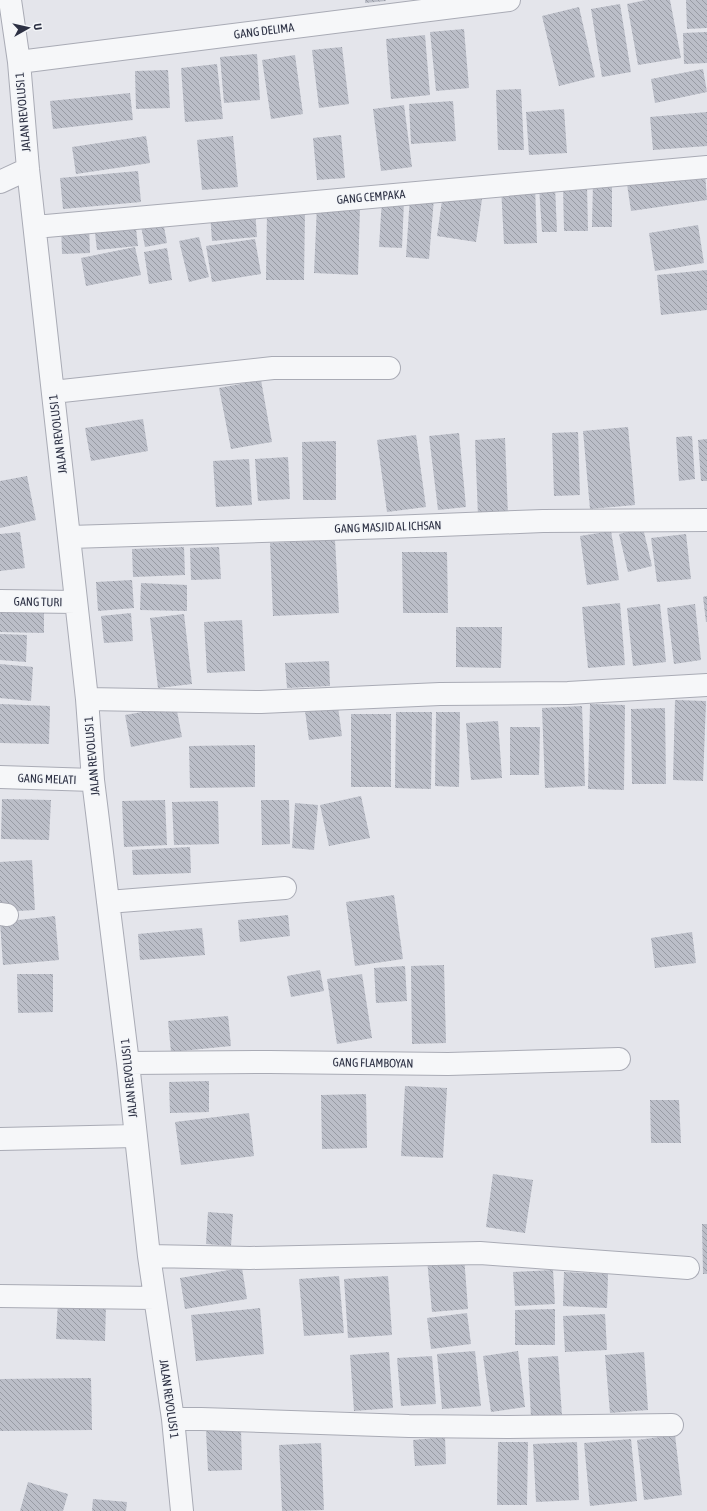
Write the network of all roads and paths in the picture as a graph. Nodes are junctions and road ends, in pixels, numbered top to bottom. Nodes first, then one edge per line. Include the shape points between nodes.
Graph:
1 (10, 0) edge
2 (509, 0) edge
3 (19, 62) junction
4 (707, 167) edge
5 (28, 169) junction
6 (0, 182) edge
7 (35, 227) junction
8 (389, 368) dead end
9 (53, 392) junction
10 (707, 520) edge
11 (70, 537) junction
12 (0, 601) edge
13 (76, 602) junction
14 (707, 685) edge
15 (87, 699) junction
16 (0, 777) edge
17 (93, 780) junction
18 (285, 888) dead end
19 (108, 902) junction
20 (619, 1059) dead end
21 (128, 1063) junction
22 (135, 1136) junction
23 (0, 1139) edge
24 (149, 1256) junction
25 (688, 1268) dead end
26 (0, 1296) edge
27 (155, 1298) junction
28 (173, 1419) junction
29 (672, 1425) dead end
30 (182, 1511) edge

1 - 3 street, JALAN REVOLUSI 1
2 - 3 street, GANG DELIMA
3 - 5 street, JALAN REVOLUSI 1
4 - 7 street, GANG CEMPAKA
5 - 6 street
5 - 7 street, JALAN REVOLUSI 1
7 - 9 street, JALAN REVOLUSI 1
8 - 9 street via 273,368
9 - 11 street, JALAN REVOLUSI 1
10 - 11 street, GANG MASJID AL ICHSAN via 542,521
11 - 13 street, JALAN REVOLUSI 1
12 - 13 street, GANG TURI
13 - 15 street, JALAN REVOLUSI 1
14 - 15 street via 568,693 440,694 261,702
15 - 17 street, JALAN REVOLUSI 1
16 - 17 street, GANG MELATI
17 - 19 street, JALAN REVOLUSI 1
18 - 19 street
19 - 21 street, JALAN REVOLUSI 1
20 - 21 street, GANG FLAMBOYAN via 448,1064
21 - 22 street, JALAN REVOLUSI 1
22 - 23 street
22 - 24 street, JALAN REVOLUSI 1
24 - 25 street via 250,1258 480,1253
24 - 27 street, JALAN REVOLUSI 1
26 - 27 street
27 - 28 street, JALAN REVOLUSI 1
28 - 29 street via 424,1426
28 - 30 street, JALAN REVOLUSI 1

